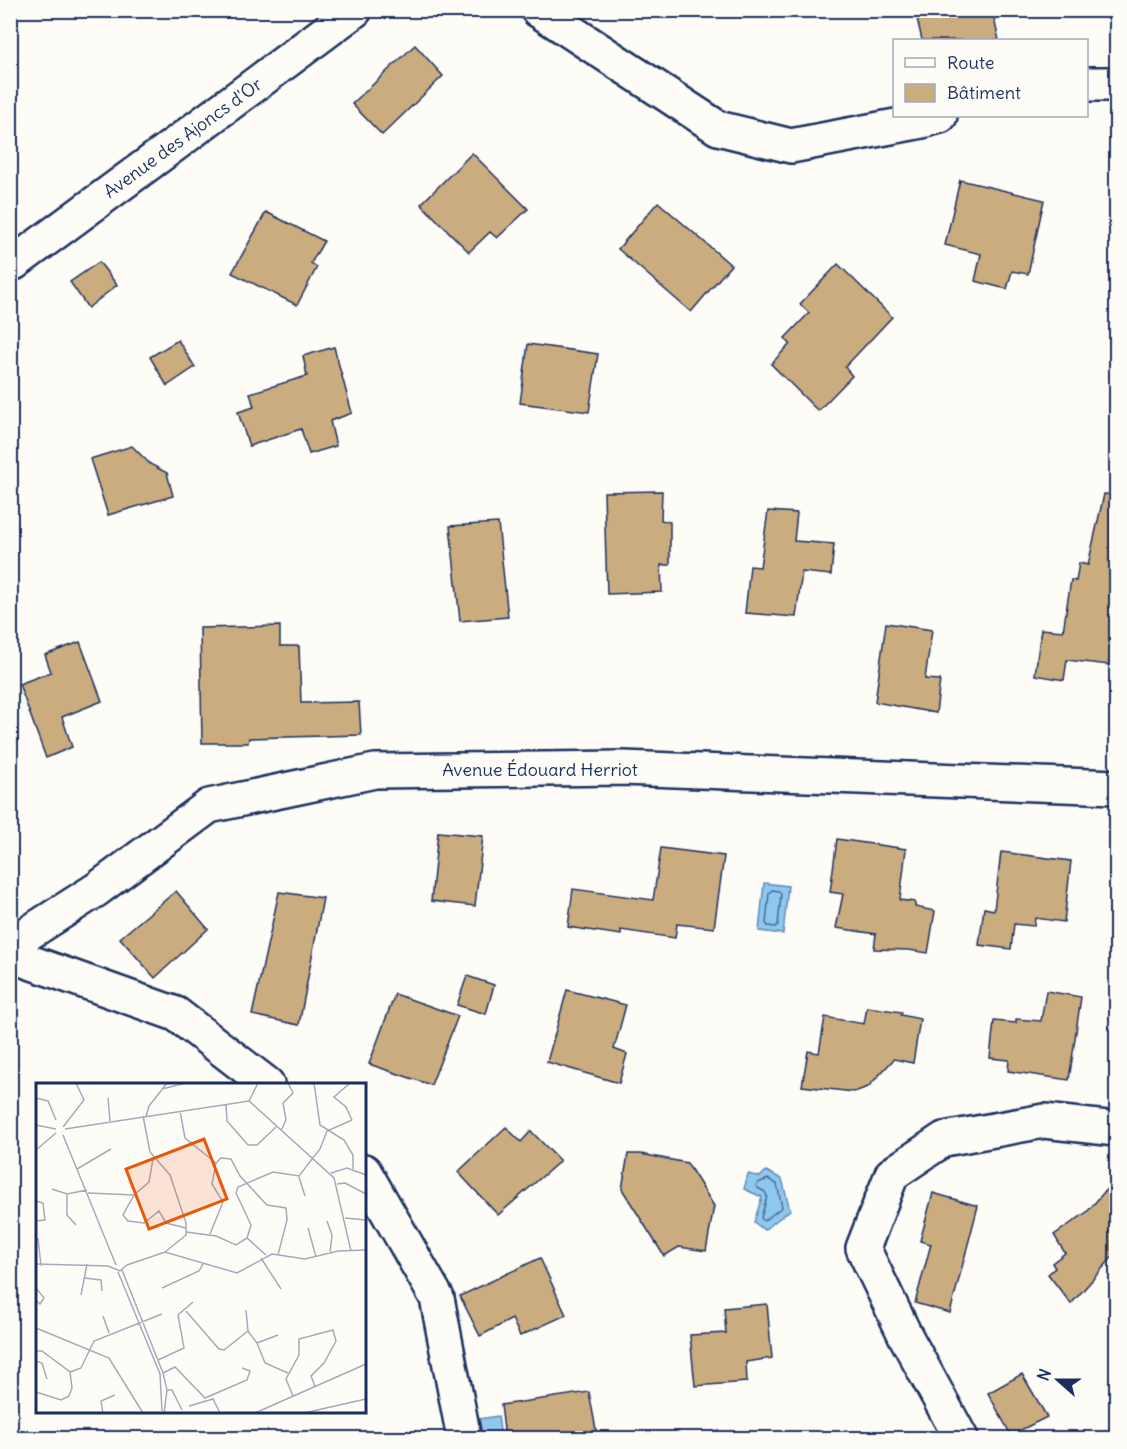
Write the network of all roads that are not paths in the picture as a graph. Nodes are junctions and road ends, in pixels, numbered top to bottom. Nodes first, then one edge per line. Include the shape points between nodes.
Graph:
1 (355, 10) edge
2 (538, 10) edge
3 (1088, 84) edge
4 (1116, 84) edge
5 (936, 117) edge
6 (10, 264) edge
7 (1116, 787) edge
8 (10, 945) edge
9 (10, 955) edge
10 (266, 1083) edge
11 (1116, 1129) edge
12 (366, 1174) edge
13 (464, 1438) edge
14 (961, 1438) edge

1 - 6 street, Avenue des Ajoncs d'Or
2 - 5 street via 718,128 791,146
3 - 4 street
7 - 8 street, Avenue Édouard Herriot via 623,768 375,771 209,806 96,890
9 - 10 street via 176,1014
11 - 14 street via 1044,1121 944,1139 892,1174 863,1248
12 - 13 street via 437,1298

